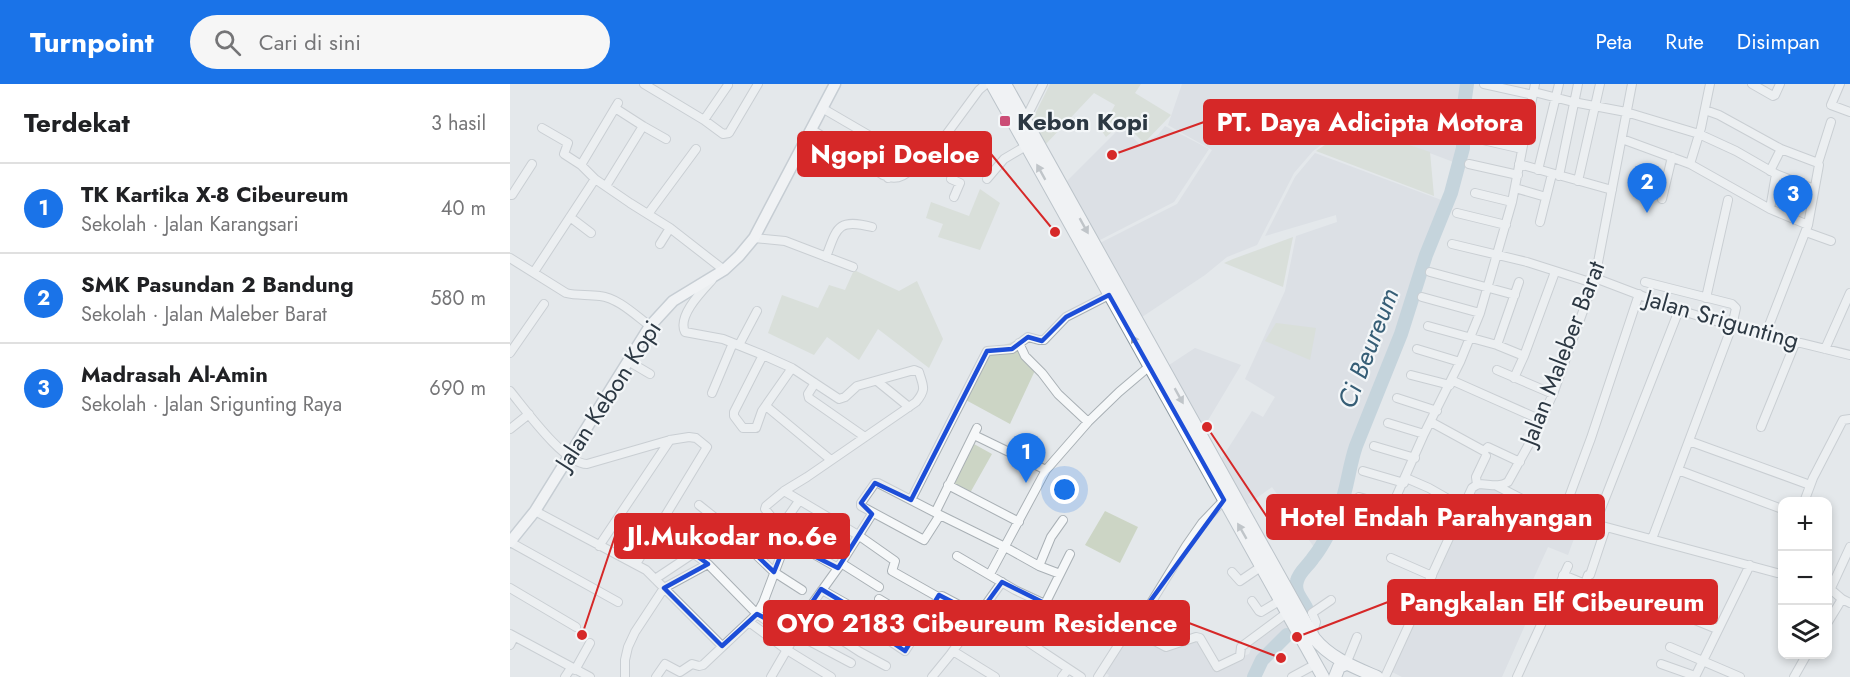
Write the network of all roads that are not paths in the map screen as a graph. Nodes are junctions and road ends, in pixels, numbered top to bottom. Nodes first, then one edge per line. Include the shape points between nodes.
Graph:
1 (644, 84) edge
2 (728, 84) edge
3 (758, 84) edge
4 (835, 84) edge
5 (986, 84) edge
6 (992, 84) edge
7 (1005, 84) edge
8 (1043, 84) edge
9 (1484, 84) edge
10 (1559, 84) edge
11 (1578, 84) edge
12 (1600, 84) edge
13 (1632, 84) edge
14 (1710, 84) edge
15 (1752, 84) edge
16 (1780, 84) edge
17 (1840, 84) edge
18 (1534, 90) edge
19 (1556, 98) junction
20 (1573, 102) junction
21 (1595, 106) junction
22 (822, 108) junction
23 (1705, 110) junction
24 (1626, 112) junction
25 (1850, 112) edge
26 (1479, 114) dead end
27 (704, 120) junction
28 (1025, 120) junction
29 (1831, 122) dead end
30 (1527, 124) junction
31 (643, 126) junction
32 (542, 128) dead end
33 (811, 129) junction
34 (948, 134) junction
35 (1699, 135) junction
36 (1474, 138) dead end
37 (666, 139) dead end
38 (1622, 139) junction
39 (930, 140) junction
40 (1026, 146) junction
41 (696, 148) dead end
42 (1522, 149) junction
43 (1781, 149) junction
44 (901, 154) junction
45 (1672, 157) junction
46 (1818, 163) junction
47 (532, 164) dead end
48 (1468, 164) dead end
49 (1690, 164) junction
50 (581, 165) junction
51 (1520, 165) junction
52 (1538, 170) junction
53 (1773, 172) junction
54 (1518, 175) junction
55 (1555, 175) junction
56 (885, 176) junction
57 (595, 179) junction
58 (987, 179) dead end
59 (1578, 181) junction
60 (606, 186) junction
61 (1515, 188) junction
62 (1814, 189) junction
63 (1612, 190) junction
64 (1475, 193) dead end
65 (510, 195) edge
66 (954, 197) dead end
67 (1546, 197) junction
68 (1662, 199) dead end
69 (1728, 200) dead end
70 (1512, 202) junction
71 (1770, 209) junction
72 (1457, 213) dead end
73 (648, 214) junction
74 (570, 217) junction
75 (1540, 222) dead end
76 (1506, 225) junction
77 (872, 227) dead end
78 (670, 228) junction
79 (1807, 228) junction
80 (591, 233) dead end
81 (754, 238) junction
82 (1831, 240) dead end
83 (660, 244) dead end
84 (1452, 244) dead end
85 (1496, 255) junction
86 (826, 257) junction
87 (510, 258) edge
88 (853, 267) dead end
89 (534, 272) junction
90 (721, 272) junction
91 (1430, 272) dead end
92 (1555, 272) junction
93 (1594, 281) junction
94 (1519, 282) dead end
95 (1645, 282) dead end
96 (1487, 287) junction
97 (1850, 293) edge
98 (1639, 294) junction
99 (1109, 295) junction
100 (1515, 295) junction
101 (1422, 297) dead end
102 (1706, 298) junction
103 (544, 304) dead end
104 (1679, 310) junction
105 (757, 311) dead end
106 (1480, 313) junction
107 (650, 326) junction
108 (1428, 326) dead end
109 (1732, 326) junction
110 (1767, 333) junction
111 (1471, 337) junction
112 (1796, 341) junction
113 (736, 344) junction
114 (1019, 344) junction
115 (1497, 345) junction
116 (1417, 349) dead end
117 (1825, 349) junction
118 (510, 352) edge
119 (763, 355) junction
120 (1850, 355) edge
121 (1524, 356) junction
122 (628, 361) junction
123 (1460, 362) junction
124 (1154, 363) junction
125 (792, 368) junction
126 (1497, 370) dead end
127 (650, 374) dead end
128 (1411, 375) dead end
129 (1514, 378) junction
130 (877, 381) junction
131 (1450, 382) junction
132 (815, 383) junction
133 (510, 391) edge
134 (712, 393) dead end
135 (1552, 394) junction
136 (1397, 398) dead end
137 (766, 406) junction
138 (909, 407) junction
139 (1437, 411) junction
140 (529, 414) junction
141 (1850, 419) edge
142 (1540, 420) junction
143 (1431, 422) junction
144 (1088, 423) junction
145 (1388, 423) dead end
146 (1761, 427) dead end
147 (510, 429) edge
148 (1424, 434) junction
149 (865, 437) junction
150 (670, 440) junction
151 (1689, 441) junction
152 (1374, 446) dead end
153 (1486, 456) dead end
154 (569, 457) junction
155 (1415, 458) junction
156 (831, 460) junction
157 (1520, 462) junction
158 (1046, 470) junction
159 (1678, 470) junction
160 (1363, 471) dead end
161 (1405, 481) junction
162 (948, 485) junction
163 (1477, 485) junction
164 (1810, 485) junction
165 (1497, 486) junction
166 (784, 491) junction
167 (1359, 497) dead end
168 (1806, 497) edge
169 (911, 500) junction
170 (1224, 500) junction
171 (799, 501) junction
172 (699, 504) dead end
173 (1346, 504) dead end
174 (1392, 506) junction
175 (1464, 508) junction
176 (1778, 508) edge
177 (535, 511) junction
178 (938, 513) junction
179 (872, 514) junction
180 (1064, 520) dead end
181 (742, 521) dead end
182 (1019, 522) junction
183 (1606, 527) junction
184 (780, 528) junction
185 (729, 530) junction
186 (858, 535) junction
187 (1652, 539) junction
188 (510, 542) edge
189 (786, 542) junction
190 (599, 546) junction
191 (1005, 547) junction
192 (1850, 547) edge
193 (694, 554) junction
194 (1070, 554) dead end
195 (957, 556) dead end
196 (1391, 558) dead end
197 (636, 564) junction
198 (708, 564) junction
199 (839, 565) junction
200 (1750, 565) junction
201 (1039, 566) junction
202 (1568, 566) dead end
203 (1262, 567) junction
204 (774, 572) junction
205 (1232, 572) dead end
206 (1777, 573) dead end
207 (990, 574) junction
208 (1060, 574) junction
209 (1563, 575) junction
210 (1432, 576) junction
211 (655, 579) junction
212 (1002, 582) junction
213 (1832, 582) edge
214 (879, 587) dead end
215 (510, 588) edge
216 (664, 588) junction
217 (802, 590) dead end
218 (822, 590) junction
219 (1832, 590) edge
220 (879, 599) dead end
221 (1281, 600) junction
222 (1331, 600) dead end
223 (937, 601) junction
224 (1252, 601) dead end
225 (1846, 601) edge
226 (618, 602) dead end
227 (1045, 604) junction
228 (1673, 611) dead end
229 (1288, 612) junction
230 (979, 613) junction
231 (757, 615) junction
232 (803, 615) junction
233 (1832, 616) edge
234 (749, 622) junction
235 (922, 625) junction
236 (576, 627) dead end
237 (970, 628) junction
238 (1130, 628) junction
239 (1717, 629) junction
240 (794, 633) junction
241 (1309, 635) junction
242 (512, 636) edge
243 (1357, 637) dead end
244 (1121, 641) junction
245 (590, 643) dead end
246 (510, 645) edge
247 (722, 646) junction
248 (1670, 647) dead end
249 (787, 650) junction
250 (953, 651) junction
251 (1805, 659) edge
252 (1703, 660) junction
253 (851, 663) dead end
254 (1316, 664) junction
255 (1346, 664) junction
256 (1662, 664) dead end
257 (886, 666) dead end
258 (573, 669) junction
259 (1068, 669) junction
260 (566, 677) edge
261 (590, 677) edge
262 (625, 677) edge
263 (656, 677) edge
264 (771, 677) edge
265 (831, 677) edge
266 (932, 677) edge
267 (995, 677) edge
268 (1062, 677) edge
269 (1080, 677) edge
270 (1098, 677) edge
271 (1292, 677) edge
272 (1323, 677) edge
273 (1335, 677) edge
274 (1377, 677) edge
275 (1385, 677) edge
276 (1517, 677) edge
277 (1695, 677) edge
278 (1740, 677) edge
279 (1794, 677) edge

1 - 27 street
2 - 27 street
3 - 27 street via 729,133 723,134
4 - 22 main road, Jalan Kebon Kopi
5 - 34 street
6 - 40 highway
7 - 28 highway
8 - 28 street
9 - 18 street
10 - 19 street
11 - 20 street
12 - 21 street
13 - 24 street, Jalan Maleber Barat
14 - 23 street
15 - 16 street via 1773,96
17 - 25 street via 1831,105
18 - 19 street
18 - 30 street
19 - 20 street
19 - 52 street
20 - 21 street
20 - 55 street
21 - 24 street
21 - 59 street
22 - 33 main road, Jalan Kebon Kopi
22 - 44 street
23 - 35 street
23 - 43 street
24 - 35 street
24 - 38 street, Jalan Maleber Barat
26 - 30 street
28 -> 124 highway
29 - 46 street
30 - 42 street
31 - 37 street
31 - 50 street via 616,106
31 - 60 street
32 - 50 street via 568,143 564,154
33 - 56 street
33 - 81 main road, Jalan Kebon Kopi
34 - 39 street via 940,143
34 - 66 street via 966,143 962,153 966,158 951,179 960,183
35 - 49 street
35 - 53 street
36 - 42 street
38 - 45 street
38 - 63 street, Jalan Maleber Barat
39 - 44 street
39 - 56 street via 914,168 897,178
40 - 58 street via 1004,159
99 -> 40 highway
41 - 73 street
42 - 51 street
43 - 46 street
43 - 53 street
44 - 56 street
45 - 49 street
45 - 68 street
46 - 62 street
47 - 65 street
48 - 54 street
49 - 71 street
50 - 57 street
51 - 52 street
51 - 54 street
52 - 55 street
53 - 62 street
53 - 71 street
54 - 61 street
55 - 59 street
55 - 67 street
57 - 60 street
57 - 74 street
59 - 63 street
60 - 73 street
61 - 67 street
61 - 70 street
62 - 79 street
63 - 93 street, Jalan Maleber Barat
64 - 70 street
67 - 75 street
69 - 102 street
70 - 76 street
71 - 79 street
72 - 76 street
73 - 78 street
74 - 80 street
74 - 89 street
76 - 85 street
77 - 86 street via 859,224 838,228
78 - 83 street
78 - 90 street
79 - 82 street
79 - 110 street
81 - 86 street via 785,241
81 - 90 main road, Jalan Kebon Kopi
84 - 85 street, Jalan Srigunting
85 - 92 street, Jalan Srigunting
85 - 96 street
86 - 88 street
87 - 89 street
89 - 107 street via 566,293 609,298
90 - 107 main road, Jalan Kebon Kopi via 673,301
90 - 113 street via 692,303 683,328 689,334
91 - 96 street
92 - 93 street, Jalan Srigunting
92 - 121 street
93 - 98 street, Jalan Srigunting
93 - 135 street, Jalan Maleber Barat
94 - 100 street
95 - 102 street
96 - 100 street
96 - 106 street
97 - 117 street
98 - 104 street, Jalan Srigunting
98 - 165 street via 1561,517
99 - 114 street via 1066,317 1044,340 1028,337
124 -> 99 highway
100 - 115 street
101 - 106 street
102 - 109 street via 1736,306
103 - 118 street
104 - 109 street, Jalan Srigunting
104 - 183 street via 1595,524
105 - 113 street
106 - 111 street
107 - 122 main road, Jalan Kebon Kopi
108 - 111 street
109 - 110 street, Jalan Srigunting
109 - 151 street
110 - 112 street, Jalan Srigunting
111 - 115 street
111 - 123 street
112 - 117 street, Jalan Srigunting
112 - 146 street
113 - 119 street
113 - 134 street
114 - 144 street via 1024,356
114 - 169 street via 1012,349 986,352
115 - 121 street
116 - 123 street
117 - 120 street, Jalan Srigunting
119 - 125 street
119 - 137 street via 734,416 743,428 754,429
121 - 129 street
122 - 127 street
122 - 154 main road, Jalan Kebon Kopi
123 - 131 street
124 - 144 street
124 - 170 highway
124 -> 241 highway
125 - 132 street
125 - 137 street
126 - 129 street
128 - 131 street
129 - 135 street
130 - 132 street via 857,386 843,399
130 - 138 street
130 - 138 street via 917,370 924,393
131 - 139 street
131 - 142 street
132 - 149 street via 808,398
133 - 140 street
135 - 142 street, Jalan Maleber Barat
136 - 139 street
137 - 156 street
138 - 149 street
139 - 143 street
140 - 147 street
140 - 154 street
141 - 164 street via 1843,420
142 - 157 street, Jalan Maleber Barat
143 - 148 street
143 - 157 street via 1484,450 1488,447
144 - 158 street
145 - 148 street
148 - 155 street
149 - 156 street
150 - 154 street via 588,464
150 - 190 street
150 - 197 street via 693,437 707,447
151 - 159 street
151 - 164 street
152 - 155 street
153 - 163 street via 1476,477
154 - 177 main road, Jalan Kebon Kopi
155 - 161 street
156 - 166 street
157 - 165 street, Jalan Maleber Barat via 1508,482
158 - 162 street via 976,431
158 - 182 street
159 - 176 street
159 - 187 street
160 - 161 street
161 - 174 street
161 - 175 street via 1429,488
162 - 178 street
162 - 182 street
163 - 165 street
163 - 175 street
164 - 168 street
166 - 171 street
166 - 184 street via 765,508
167 - 174 street
169 - 178 street
169 - 179 street via 876,482 861,503
203 -> 170 highway
170 - 238 street via 1202,523 1146,611
171 - 184 street
171 - 186 street
172 - 185 street
173 - 174 street via 1385,523
175 - 210 street
177 - 188 main road, Jalan Kebon Kopi
177 - 190 street
178 - 179 street via 924,540
178 - 191 street
179 - 186 street
180 - 201 street via 1051,537
181 - 185 street
182 - 191 street
183 - 187 street
183 - 209 street via 1585,584
184 - 189 street
185 - 193 street
185 - 204 street
186 - 199 street
186 - 223 street via 895,561 892,571
187 - 200 street
188 - 226 street
189 - 199 street
189 - 204 street
190 - 197 street
191 - 201 street
191 - 207 street
192 - 213 street
193 - 198 street
193 - 211 street
194 - 208 street
195 - 207 street
196 - 210 street
197 - 211 street
198 - 216 street
198 - 231 street
199 - 214 street
199 - 218 street
200 - 206 street
200 - 239 street
201 - 208 street
202 - 209 street
203 - 205 street via 1240,581
203 - 221 highway
204 - 217 street
204 - 231 street
207 - 212 street
208 - 227 street
209 - 276 street
210 - 275 street
211 - 216 street
212 - 227 street
212 - 230 street
215 - 236 street
216 - 247 street
216 - 262 street via 628,647
218 - 232 street
218 - 235 street via 863,614 862,624 905,651
219 - 225 street
220 - 235 street
221 - 224 street via 1261,612
221 - 229 highway
222 - 241 street via 1312,613 1316,622
223 - 230 street via 942,596
223 - 235 street
223 - 237 street
225 - 233 street
227 - 244 street
228 - 239 street
229 - 238 street via 1241,647 1240,656 1217,667 1200,638 1166,647
229 - 241 highway
230 - 237 street
230 - 259 street
231 - 234 street
231 - 240 street
232 - 240 street
232 - 257 street
234 - 247 street
234 - 249 street
237 - 250 street
238 - 244 street
239 - 252 street
240 - 249 street
240 - 253 street
241 - 254 highway
241 - 255 highway
242 - 246 street
242 - 258 street
243 - 255 street
244 - 270 street
245 - 258 street
247 - 263 street via 703,665 692,664 680,672 665,664
248 - 252 street
249 - 264 street
249 - 265 street
250 - 266 street
250 - 267 street
251 - 279 street
252 - 277 street
252 - 278 street
254 - 271 street
254 - 272 highway
255 - 273 highway via 1339,667
255 - 274 highway
256 - 277 street
258 - 260 street
258 - 261 street
259 - 268 street
259 - 269 street

